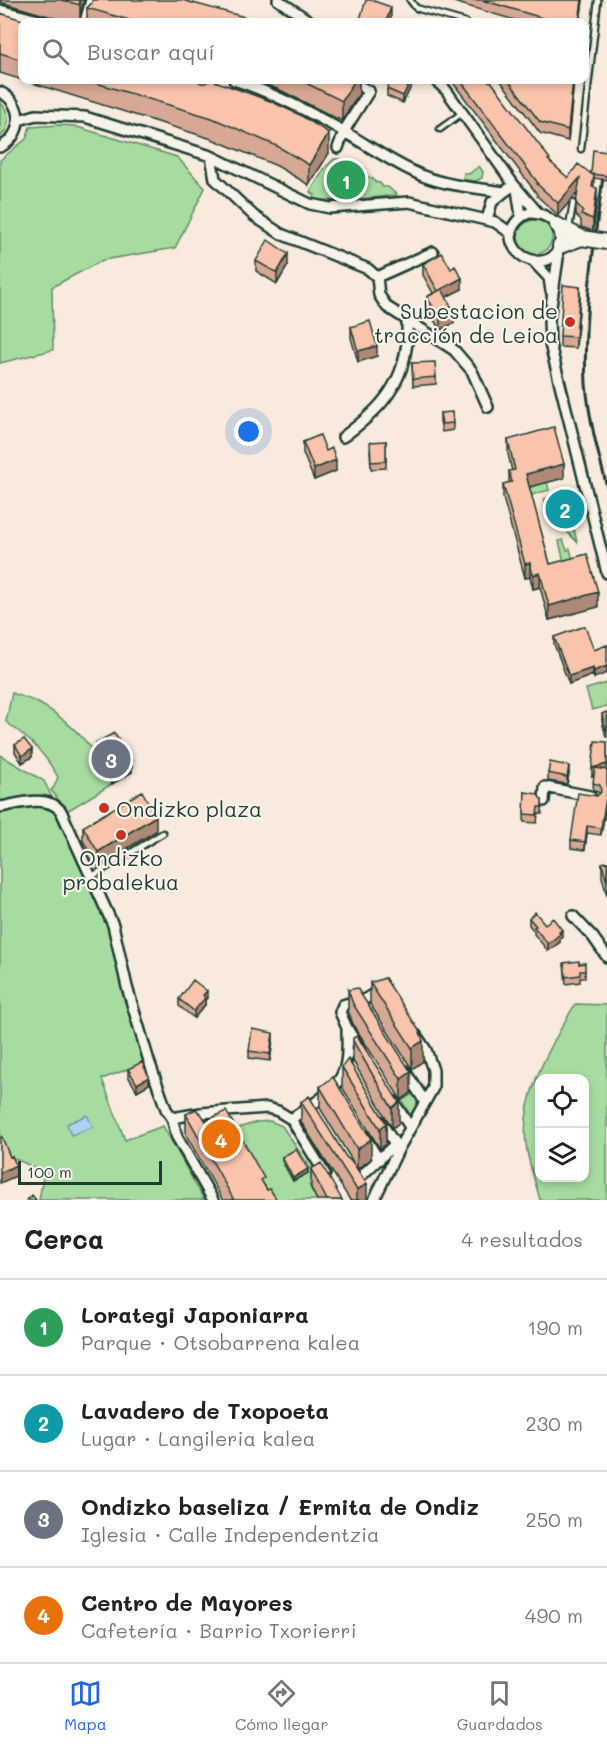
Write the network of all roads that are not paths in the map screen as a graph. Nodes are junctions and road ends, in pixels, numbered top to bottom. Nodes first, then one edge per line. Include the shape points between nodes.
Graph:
1 (91, 0) edge
2 (278, 0) edge
3 (410, 0) edge
4 (598, 0) edge
5 (0, 10) edge
6 (31, 18) edge
7 (86, 18) edge
8 (305, 18) edge
9 (451, 18) edge
10 (591, 61) joint
11 (589, 79) edge
12 (247, 84) edge
13 (355, 84) edge
14 (439, 84) edge
15 (588, 84) edge
16 (0, 92) edge
17 (17, 110) junction
18 (463, 112) junction
19 (36, 115) junction
20 (19, 120) junction
21 (440, 129) dead end
22 (344, 131) junction
23 (0, 147) edge
24 (338, 148) dead end
25 (581, 149) dead end
26 (211, 156) junction
27 (510, 190) junction
28 (573, 203) dead end
29 (538, 213) junction
30 (521, 216) junction
31 (491, 219) junction
32 (563, 228) junction
33 (512, 234) junction
34 (585, 238) junction
35 (607, 242) edge
36 (559, 248) junction
37 (433, 252) dead end
38 (533, 261) junction
39 (377, 277) junction
40 (552, 294) junction
41 (407, 321) junction
42 (488, 407) dead end
43 (343, 437) dead end
44 (607, 573) edge
45 (595, 797) edge
46 (544, 801) edge
47 (0, 807) edge
48 (162, 833) dead end
49 (92, 877) junction
50 (573, 916) dead end
51 (607, 957) edge
52 (389, 992) edge
53 (360, 1001) junction
54 (366, 1012) edge
55 (347, 1028) junction
56 (414, 1031) edge
57 (366, 1058) edge
58 (399, 1062) edge
59 (346, 1063) junction
60 (352, 1073) edge
61 (334, 1087) junction
62 (385, 1088) edge
63 (340, 1096) edge
64 (425, 1102) junction
65 (310, 1105) junction
66 (376, 1114) edge
67 (316, 1115) edge
68 (172, 1118) junction
69 (291, 1119) junction
70 (356, 1123) edge
71 (410, 1128) junction
72 (397, 1146) junction
73 (379, 1160) junction
74 (346, 1164) edge
75 (329, 1180) edge
76 (213, 1200) edge
77 (374, 1200) edge

1 - 7 street
2 - 8 street
3 - 9 lane via 416,8
4 - 10 lane
5 - 6 street
10 - 11 lane
12 - 22 street
13 - 22 street via 369,91
14 - 18 street
15 - 25 lane
16 - 17 street via 12,100
17 - 19 street
17 - 20 street
18 - 21 lane
18 - 27 street
19 - 20 street
19 - 26 street via 85,117
20 - 23 street via 12,139
22 - 24 street
22 - 27 street via 425,177 468,187
26 - 31 street via 322,207 409,202
26 - 39 street via 215,179 254,216 281,234 368,269
27 - 29 street
27 - 30 street
27 - 31 street via 492,202
28 - 32 lane
29 - 30 street
29 - 32 street
30 - 33 street via 514,223
31 - 33 street
32 - 34 street
32 - 36 street
33 - 38 street via 519,253
34 - 35 street, bridge
34 - 36 street
36 - 38 street via 549,259
36 - 40 street
37 - 39 street
38 - 40 street via 549,278
39 - 41 street via 379,295 387,307
40 - 44 street via 550,344
41 - 42 street via 453,350 472,371
41 - 43 street via 406,350 396,382 371,417
45 - 46 street via 545,787
47 - 49 street via 35,801 52,803 61,811
48 - 49 lane
49 - 68 street via 113,925 130,998
50 - 51 street
52 - 53 street via 377,991
53 - 54 street
53 - 55 street via 343,1005 340,1012
55 - 57 street
55 - 59 street
56 - 64 street via 434,1070 433,1088
58 - 64 street
59 - 60 street
59 - 61 street
61 - 63 street
61 - 65 street
62 - 71 street
64 - 71 street
65 - 67 street
65 - 69 street
66 - 72 street
68 - 69 street via 267,1108
68 - 76 street via 177,1137
69 - 75 street
70 - 73 street
71 - 72 street
72 - 73 street
72 - 77 street
73 - 74 street via 356,1177

